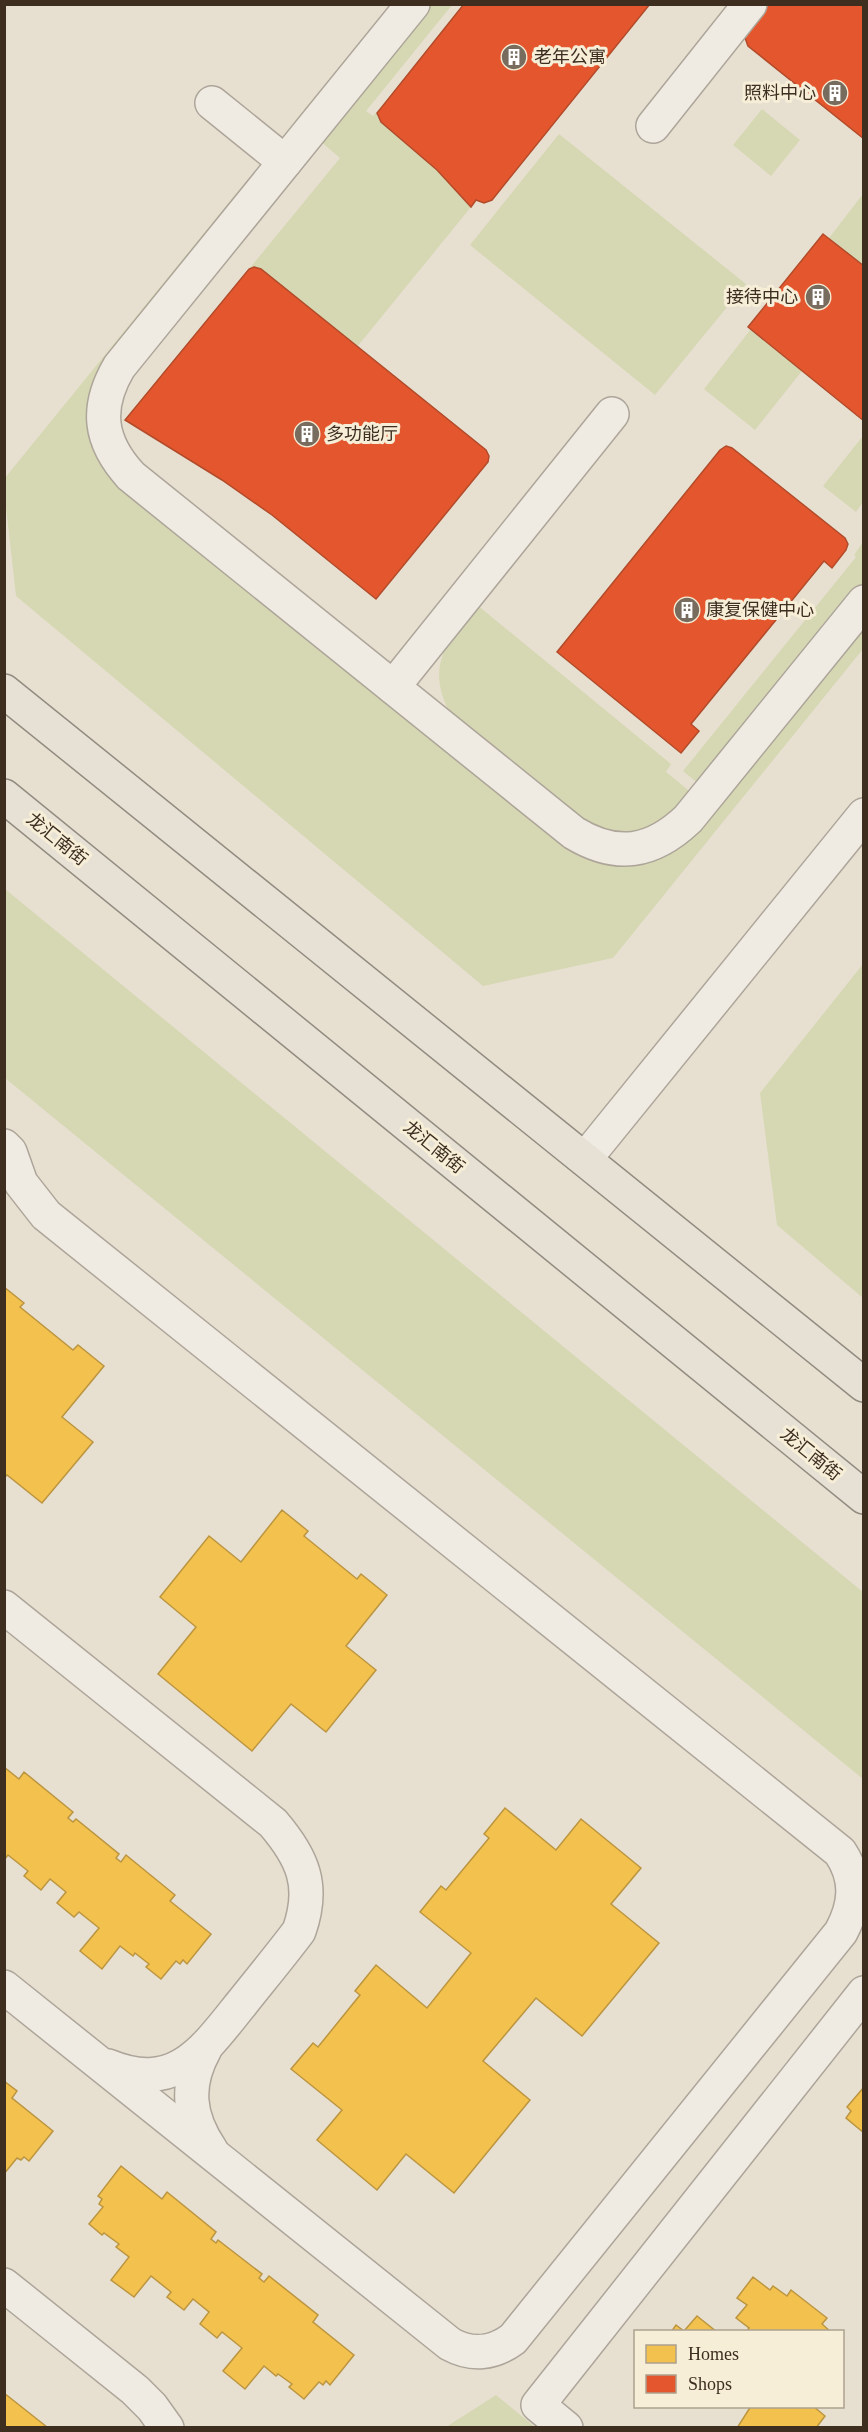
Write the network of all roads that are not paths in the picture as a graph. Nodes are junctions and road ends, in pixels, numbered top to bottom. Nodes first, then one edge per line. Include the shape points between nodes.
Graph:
1 (413, 4) edge
2 (750, 4) edge
3 (212, 103) dead end
4 (653, 126) dead end
5 (285, 162) junction
6 (612, 414) dead end
7 (864, 602) edge
8 (393, 687) junction
9 (4, 691) edge
10 (4, 796) edge
11 (864, 815) edge
12 (4, 1146) edge
13 (585, 1160) junction
14 (864, 1385) edge
15 (864, 1497) edge
16 (4, 1607) edge
17 (4, 1987) edge
18 (864, 1993) edge
19 (205, 2049) junction
20 (98, 2062) junction
21 (217, 2158) junction
22 (4, 2285) edge
23 (167, 2427) edge
24 (566, 2427) edge

1 - 5 street
2 - 4 street
3 - 5 street
5 - 8 street via 119,367 104,397 105,428 117,460 131,476
6 - 8 street
7 - 8 street via 688,819 668,836 645,847 609,849 574,833
9 - 13 main road
10 - 15 main road, 龙汇南街
11 - 13 street
12 - 21 street via 21,1183 46,1215 840,1852 854,1883 854,1899 841,1932 502,2348 475,2352 450,2344
13 - 14 main road
16 - 19 street via 273,1823 302,1864 305,1913 299,1931
17 - 20 street
18 - 24 street via 538,2405
19 - 20 street via 176,2069 147,2075
19 - 21 street via 192,2078 193,2109 195,2123
20 - 21 street
22 - 23 street via 135,2390

